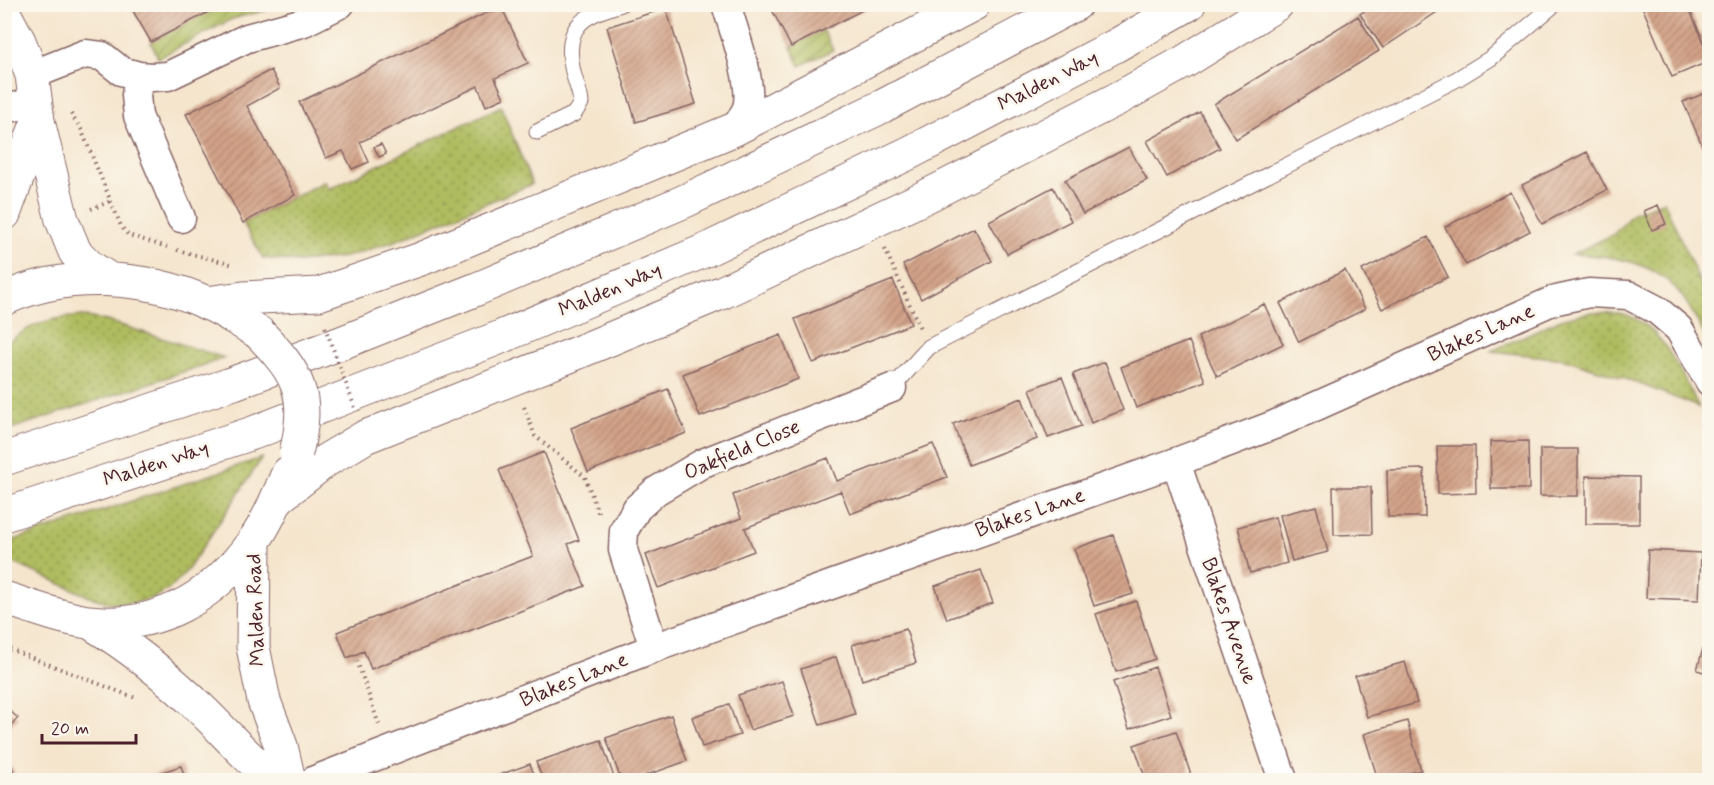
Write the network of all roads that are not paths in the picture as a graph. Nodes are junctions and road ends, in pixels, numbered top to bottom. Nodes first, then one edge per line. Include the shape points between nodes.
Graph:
1 (340, 4) edge
2 (621, 4) edge
3 (726, 4) edge
4 (974, 4) edge
5 (1076, 4) edge
6 (1189, 4) edge
7 (1277, 4) edge
8 (1556, 4) edge
9 (4, 13) edge
10 (139, 76) junction
11 (35, 99) junction
12 (4, 109) edge
13 (735, 129) junction
14 (537, 132) dead end
15 (4, 214) edge
16 (181, 218) dead end
17 (110, 279) junction
18 (4, 299) edge
19 (207, 303) junction
20 (1710, 382) edge
21 (892, 388) joint
22 (4, 459) edge
23 (1176, 462) junction
24 (277, 499) junction
25 (4, 515) edge
26 (254, 542) junction
27 (4, 598) edge
28 (88, 622) junction
29 (654, 648) junction
30 (276, 780) edge
31 (289, 780) edge
32 (315, 780) edge
33 (1283, 780) edge

1 - 10 street via 303,22 247,38 168,76
2 - 14 lane via 583,19 571,35 572,69 581,103 574,114
3 - 13 street via 749,92 747,108
4 - 13 main road
5 - 22 main road via 882,107 674,206 330,347
6 - 25 main road, Malden Way via 909,153 706,250 496,339 253,433
7 - 24 main road via 1132,91 923,198 723,292 365,437 325,461
8 - 21 lane via 1491,58 1457,79 928,347
9 - 11 main road via 19,41
10 - 11 street via 121,71 102,56 85,54
10 - 16 street via 138,116
11 - 12 street
11 - 15 main road
11 - 17 main road via 62,220 75,252
13 - 19 main road via 373,277 319,294
17 - 18 main road via 44,285
17 - 19 main road via 164,289
19 - 24 main road, bridge via 259,333 295,377 303,403 302,428
20 - 23 street, Blakes Lane via 1679,329 1658,310 1628,295 1589,293 1552,301 1319,406
21 - 29 street, Oakfield Close via 703,463 656,491 637,508 624,530 623,550
23 - 29 street, Blakes Lane
23 - 33 street, Blakes Avenue
24 - 26 main road
26 - 28 main road via 224,576 193,601 160,616 127,623
26 - 31 main road, Malden Road via 253,647 264,701
27 - 28 main road
28 - 30 main road via 152,664
29 - 32 street, Blakes Lane

